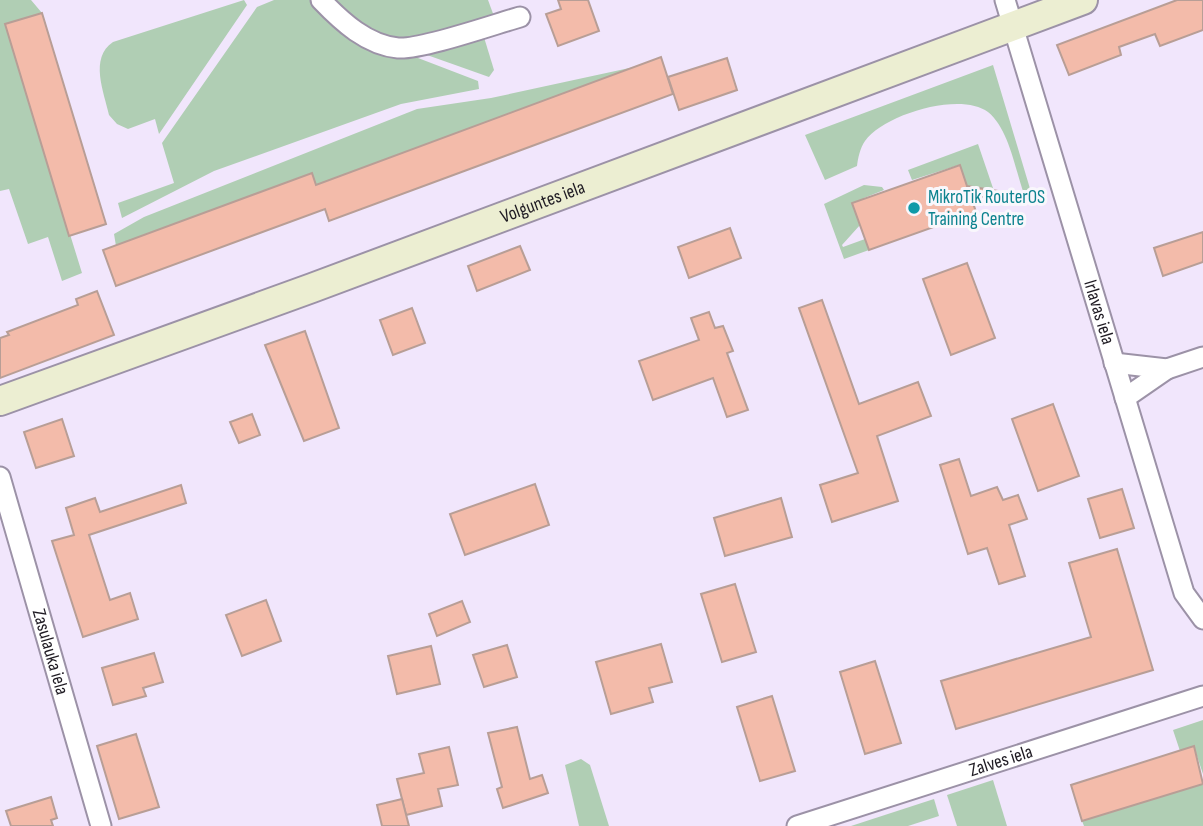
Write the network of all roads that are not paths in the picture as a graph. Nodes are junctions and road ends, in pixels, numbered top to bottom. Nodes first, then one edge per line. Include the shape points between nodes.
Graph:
1 (321, 0) edge
2 (1083, 0) edge
3 (1009, 13) edge
4 (520, 17) dead end
5 (1203, 357) edge
6 (1114, 363) junction
7 (1167, 369) junction
8 (1125, 398) junction
9 (0, 401) edge
10 (0, 477) edge
11 (1203, 619) edge
12 (1203, 696) edge
13 (102, 826) edge
14 (797, 826) edge

1 - 4 street via 357,32 400,48
2 - 3 street, Volguntes iela
3 - 6 street, Irlavas iela
3 - 9 street, Volguntes iela via 323,284
5 - 7 street
6 - 7 street
6 - 8 street, Irlavas iela
7 - 8 street
8 - 11 street, Irlavas iela via 1184,593
10 - 13 street, Zasulauka iela
12 - 14 street, Zalves iela

